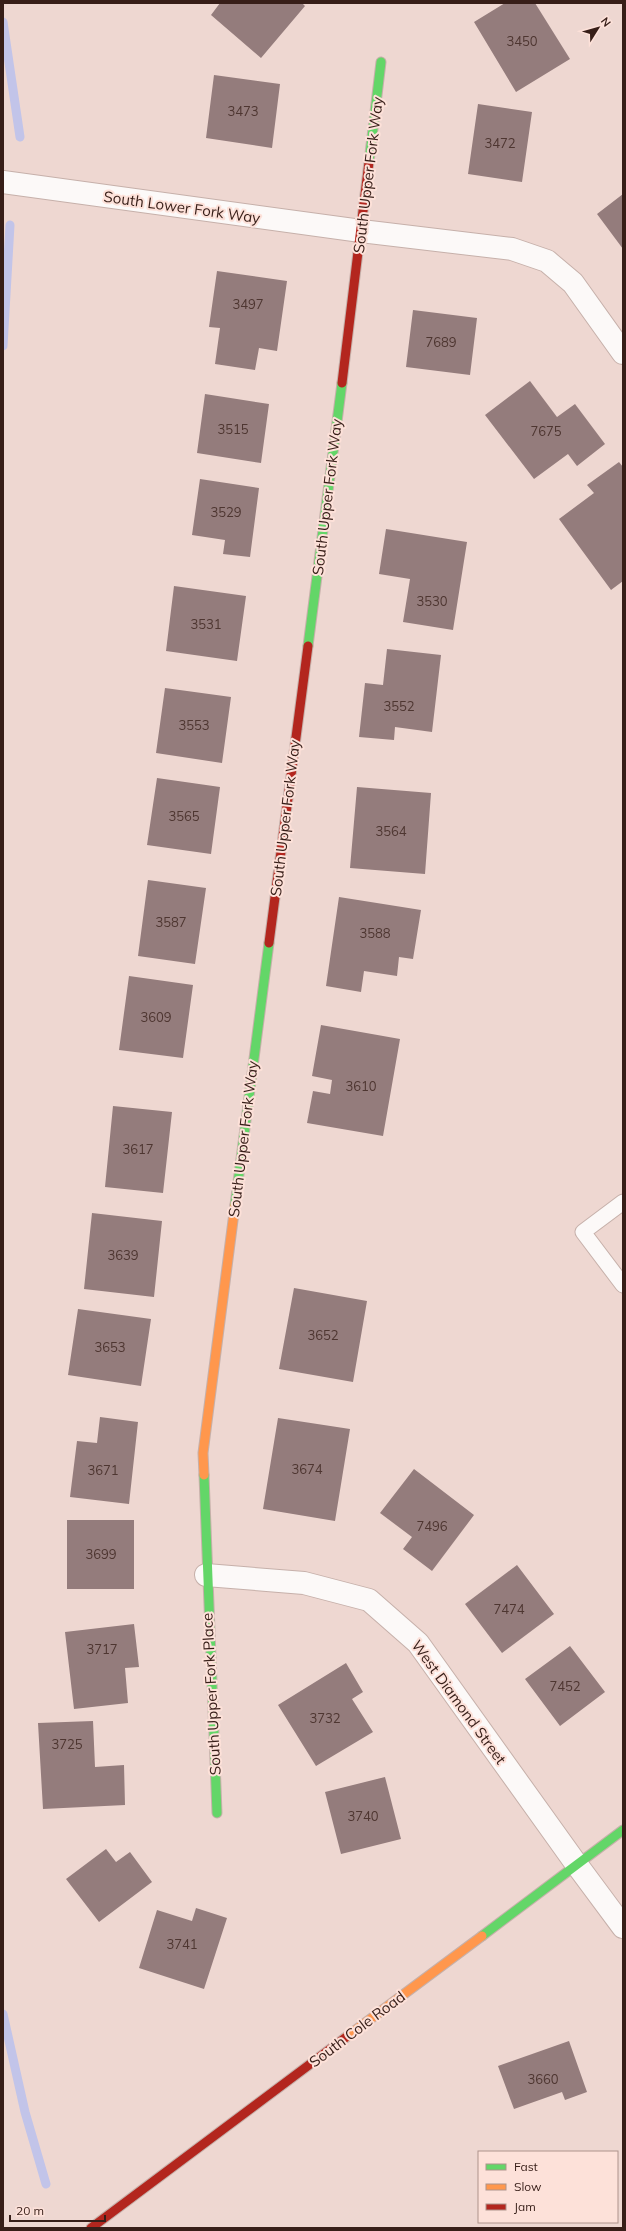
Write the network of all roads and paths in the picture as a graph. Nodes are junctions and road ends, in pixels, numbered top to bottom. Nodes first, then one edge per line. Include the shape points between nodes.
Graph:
1 (381, 62) dead end
2 (3, 182) edge
3 (361, 231) junction
4 (623, 353) edge
5 (623, 1202) edge
6 (623, 1285) edge
7 (206, 1575) junction
8 (217, 1813) dead end
9 (623, 1830) edge
10 (577, 1865) junction
11 (623, 1926) edge
12 (91, 2228) edge

1 - 3 street, South Upper Fork Way
2 - 3 street, South Lower Fork Way
3 - 4 street, South Lower Fork Way via 512,249 547,261 573,283
3 - 7 street, South Upper Fork Way via 202,1453
5 - 6 lane via 583,1232
7 - 8 street, South Upper Fork Place
7 - 10 street, West Diamond Street via 304,1583 369,1600 418,1643
9 - 10 street, South Cole Road
10 - 11 street, West Diamond Street
10 - 12 street, South Cole Road

